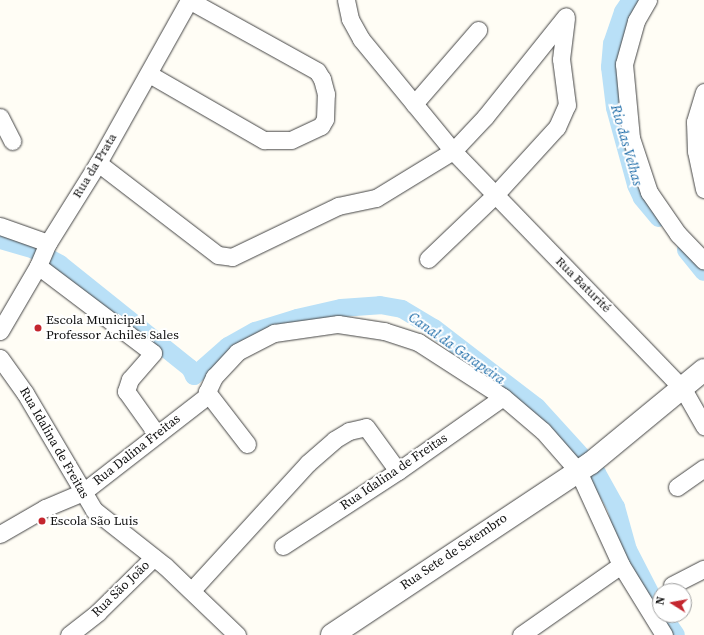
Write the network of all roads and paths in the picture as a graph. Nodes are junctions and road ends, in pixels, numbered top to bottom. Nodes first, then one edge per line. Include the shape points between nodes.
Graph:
1 (189, 0) edge
2 (346, 0) edge
3 (648, 0) edge
4 (478, 30) dead end
5 (149, 74) junction
6 (704, 92) edge
7 (414, 104) junction
8 (0, 118) edge
9 (12, 141) dead end
10 (453, 151) junction
11 (98, 163) junction
12 (704, 189) edge
13 (494, 196) junction
14 (0, 226) edge
15 (43, 255) junction
16 (428, 259) dead end
17 (704, 261) edge
18 (0, 330) edge
19 (0, 358) edge
20 (704, 370) edge
21 (683, 389) junction
22 (209, 396) junction
23 (503, 397) junction
24 (704, 426) edge
25 (156, 433) junction
26 (247, 444) dead end
27 (584, 467) junction
28 (704, 468) edge
29 (398, 471) junction
30 (677, 487) dead end
31 (82, 492) junction
32 (0, 534) edge
33 (284, 546) dead end
34 (154, 557) junction
35 (621, 565) junction
36 (704, 569) edge
37 (674, 583) edge
38 (192, 590) junction
39 (70, 635) edge
40 (238, 635) edge
41 (332, 635) edge
42 (522, 635) edge
43 (664, 635) edge

1 - 5 street, Rua da Prata
1 - 5 street via 317,71 326,94 325,119 321,126 291,140 264,140
2 - 7 street, Rua Baturité via 350,19 361,39
3 - 17 street via 636,22 624,64 631,138 650,192 678,234
4 - 7 street
5 - 11 street, Rua da Prata
6 - 12 street via 695,122 696,151
7 - 10 street, Rua Baturité
8 - 9 street
10 - 11 street via 376,198 338,206 242,253 224,257
10 - 13 street, Rua Baturité
10 - 13 street via 485,117 566,16 561,59 567,105 557,126
11 - 15 street, Rua da Prata
13 - 16 street
13 - 21 street, Rua Baturité via 614,315
14 - 15 street
15 - 18 street, Rua da Prata
15 - 25 street via 153,354 130,379 126,390
19 - 31 street, Rua Idalina de Freitas via 25,393
20 - 21 street, Rua Sete de Setembro
21 - 24 street, Rua Baturité
21 - 27 street, Rua Sete de Setembro
22 - 23 street via 208,388 214,377 237,352 274,333 338,324 384,331 418,342
22 - 25 street, Rua Dalina Freitas
22 - 26 street
23 - 27 street
23 - 29 street, Rua Idalina de Freitas
25 - 31 street, Rua Dalina Freitas
27 - 35 street
27 - 41 street, Rua Sete de Setembro
28 - 30 street
29 - 33 street, Rua Idalina de Freitas
29 - 38 street via 366,427 349,431 334,440 308,463
31 - 32 street, Rua Dalina Freitas via 45,508
31 - 34 street, Rua Idalina de Freitas via 94,510
34 - 38 street, Rua Idalina de Freitas
34 - 39 street, Rua São João via 98,612
35 - 42 street
35 - 43 street
36 - 37 street
38 - 40 street, Rua Idalina de Freitas

